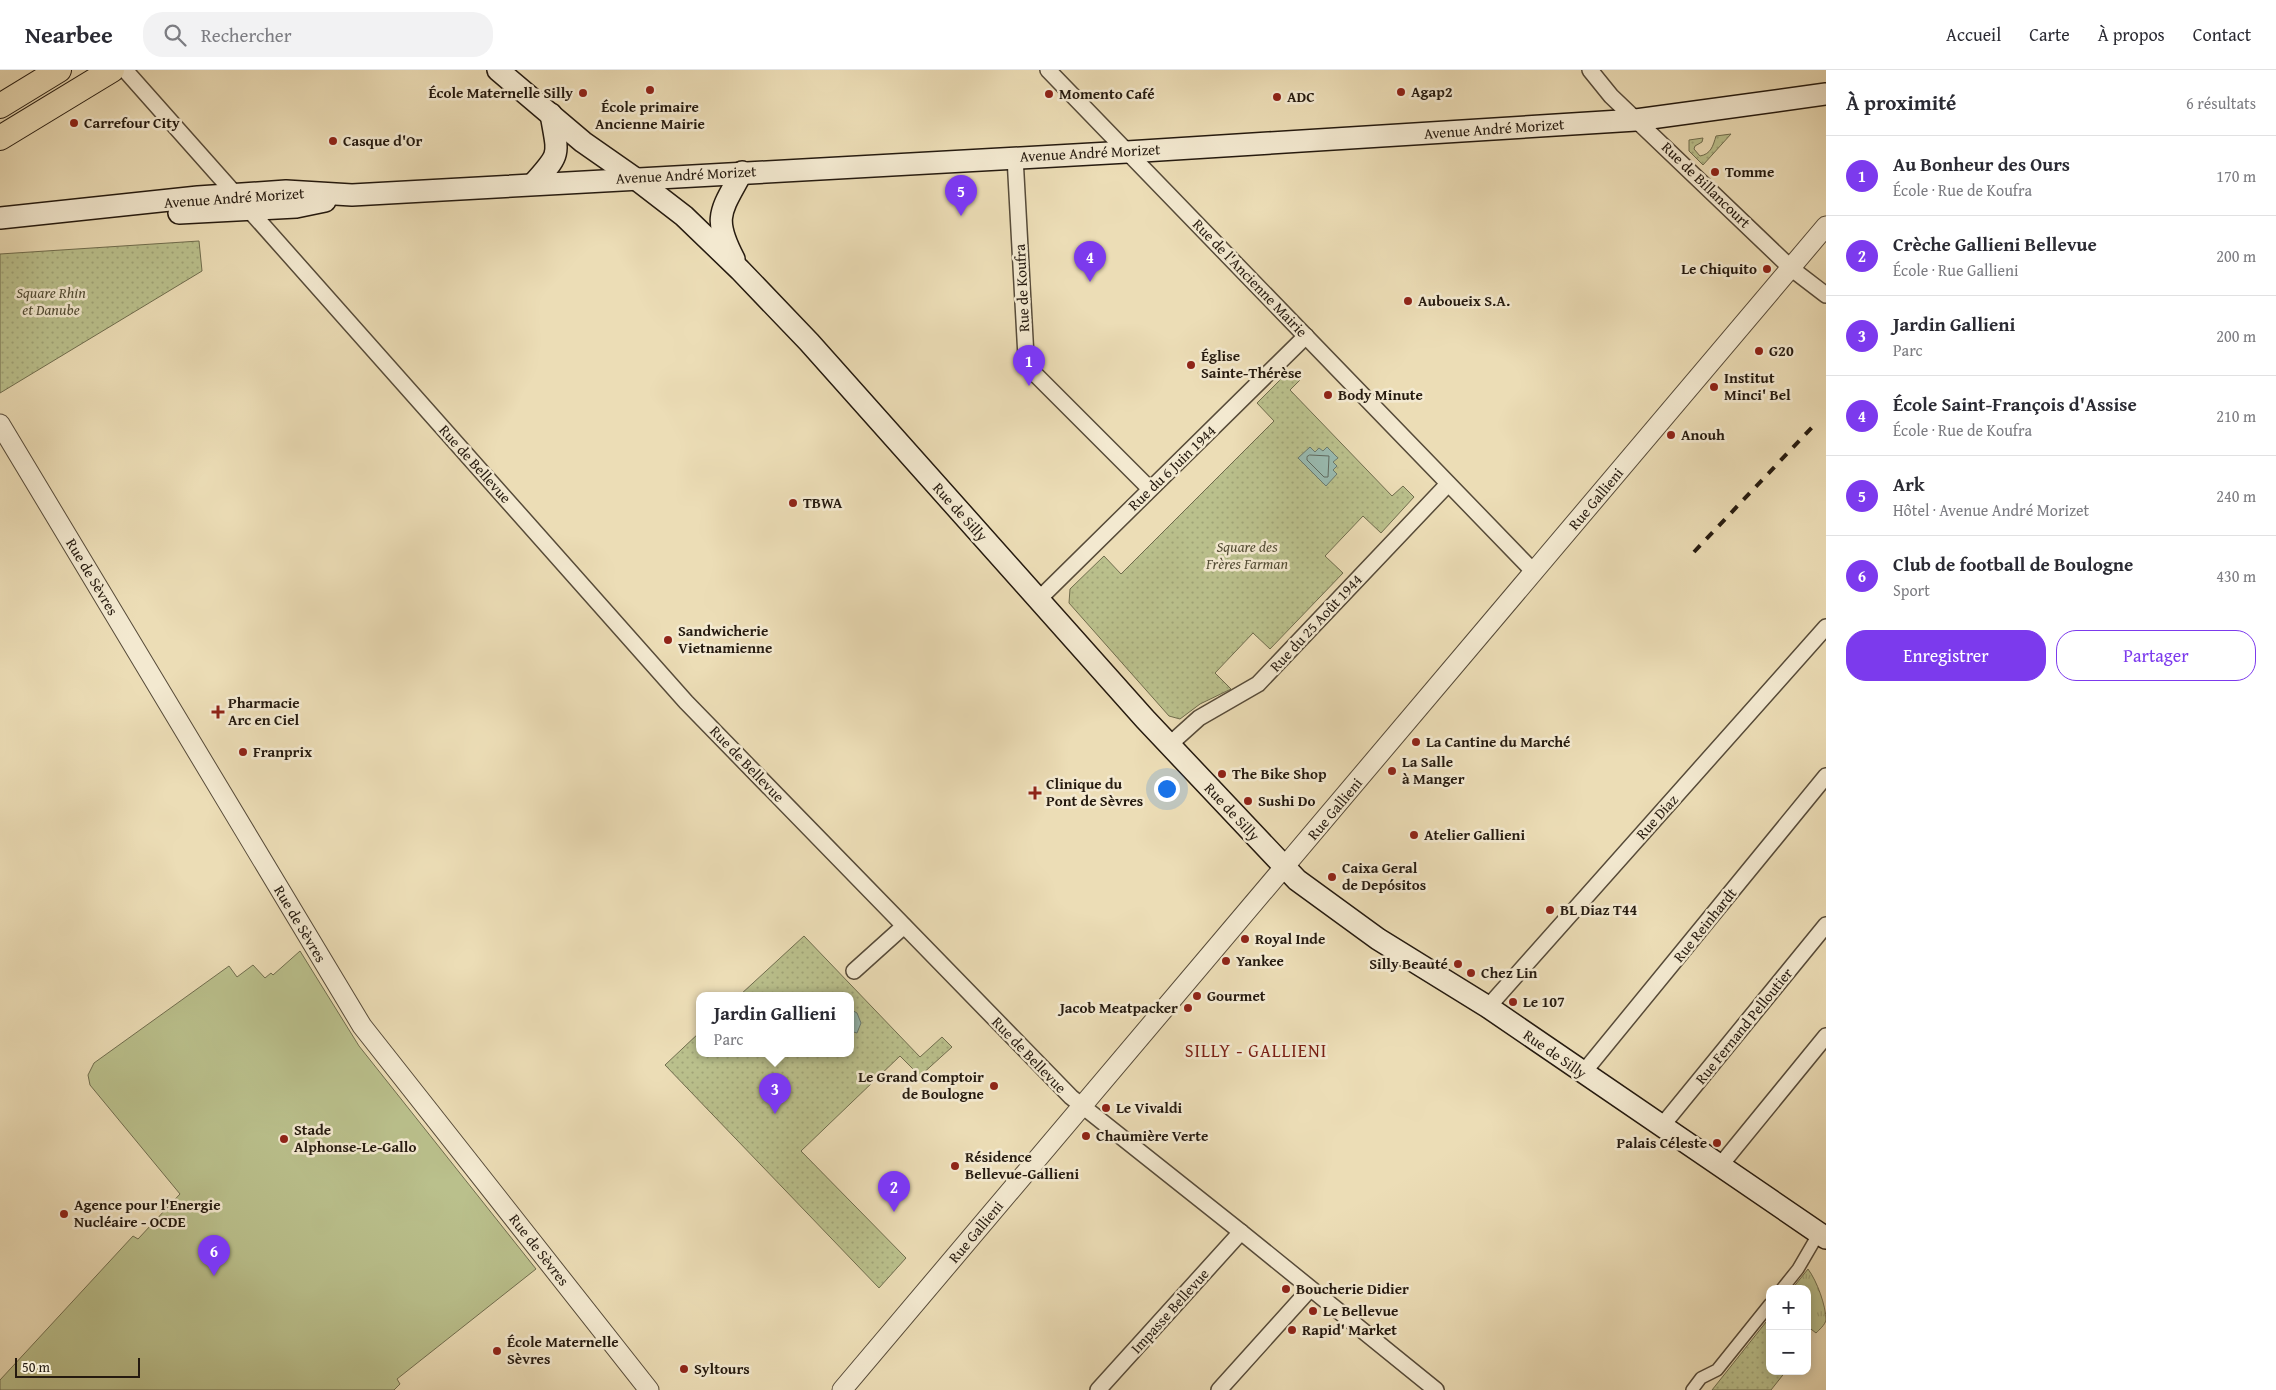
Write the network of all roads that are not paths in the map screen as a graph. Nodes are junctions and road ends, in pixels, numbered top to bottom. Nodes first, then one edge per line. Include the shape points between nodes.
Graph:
1 (59, 70) edge
2 (112, 70) edge
3 (125, 70) edge
4 (498, 70) edge
5 (1048, 70) edge
6 (1599, 73) edge
7 (1826, 94) edge
8 (0, 106) edge
9 (551, 114) junction
10 (1636, 120) junction
11 (0, 138) edge
12 (1127, 152) junction
13 (1015, 157) junction
14 (742, 172) junction
15 (636, 179) junction
16 (533, 184) junction
17 (242, 202) junction
18 (3, 216) edge
19 (1826, 226) edge
20 (1792, 269) junction
21 (740, 270) junction
22 (1826, 294) edge
23 (1306, 336) junction
24 (0, 424) edge
25 (1448, 484) junction
26 (1150, 489) junction
27 (1534, 572) junction
28 (1038, 600) junction
29 (1826, 627) edge
30 (1169, 745) junction
31 (1826, 776) edge
32 (1283, 868) junction
33 (1826, 925) edge
34 (904, 926) junction
35 (854, 971) dead end
36 (1488, 1007) junction
37 (1826, 1036) edge
38 (1583, 1073) junction
39 (1082, 1107) junction
40 (1661, 1127) junction
41 (1719, 1167) junction
42 (1241, 1232) junction
43 (1822, 1236) edge
44 (1785, 1285) edge
45 (1310, 1289) junction
46 (1766, 1309) edge
47 (649, 1390) edge
48 (842, 1390) edge
49 (1098, 1390) edge
50 (1218, 1390) edge
51 (1436, 1390) edge
52 (1692, 1390) edge

1 - 8 main road
2 - 11 main road
3 - 17 street, Rue de Bellevue
4 - 9 main road, Rue de Silly
5 - 12 street, Rue de l'Ancienne Mairie
6 - 10 street, Rue de Billancourt via 1611,96
7 - 10 main road, Avenue André Morizet
9 - 15 main road, Rue de Silly via 583,142
9 - 16 main road via 557,152 553,162
10 - 12 main road, Avenue André Morizet
10 - 20 street, Rue de Billancourt
12 - 13 main road, Avenue André Morizet
12 - 23 street, Rue de l'Ancienne Mairie
13 - 14 main road, Avenue André Morizet
13 - 26 street, Rue de Koufra via 1026,357 1034,373
14 - 15 main road, Avenue André Morizet
14 - 21 main road, Rue de Silly via 721,211 720,224 724,240
15 - 16 main road, Avenue André Morizet
15 - 21 main road, Rue de Silly via 684,216
16 - 17 main road, Avenue André Morizet via 352,195 286,191
17 - 18 main road, Avenue André Morizet via 146,204
17 - 34 street, Rue de Bellevue via 686,702
19 - 20 street, Rue Gallieni
20 - 22 street, Rue de Billancourt
20 - 27 street, Rue Gallieni
21 - 28 main road, Rue de Silly via 809,342
23 - 25 street, Rue de l'Ancienne Mairie
23 - 26 street, Rue du 6 Juin 1944
24 - 47 street, Rue de Sèvres via 362,1026
25 - 27 street, Rue de l'Ancienne Mairie
25 - 30 street, Rue du 25 Août 1944 via 1258,684 1199,718
26 - 28 street, Rue du 6 Juin 1944
27 - 32 street, Rue Gallieni
28 - 30 main road, Rue de Silly
29 - 36 street, Rue Diaz
30 - 32 main road, Rue de Silly
31 - 38 street, Rue Reinhardt
32 - 36 main road, Rue de Silly via 1310,892 1378,939
32 - 39 street, Rue Gallieni
33 - 40 street, Rue Fernand Pelloutier
34 - 35 street
34 - 39 street, Rue de Bellevue
36 - 38 main road, Rue de Silly
37 - 41 street
38 - 40 main road, Rue de Silly
39 - 42 street, Rue de Bellevue
39 - 48 street, Rue Gallieni
40 - 41 main road, Rue de Silly
41 - 43 main road, Rue de Silly
42 - 45 street, Rue de Bellevue
42 - 49 street, Impasse Bellevue
43 - 44 street
45 - 50 street
45 - 51 street, Rue de Bellevue
46 - 52 street via 1717,1370 1701,1378

